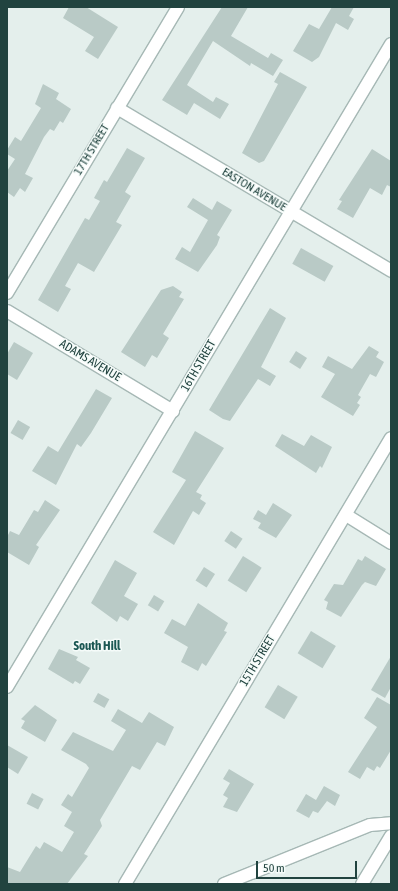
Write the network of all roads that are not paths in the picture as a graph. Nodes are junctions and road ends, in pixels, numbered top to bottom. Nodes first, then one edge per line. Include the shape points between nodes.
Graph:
1 (178, 7) edge
2 (391, 44) edge
3 (117, 108) junction
4 (290, 211) junction
5 (391, 271) edge
6 (7, 293) edge
7 (7, 311) edge
8 (173, 411) junction
9 (391, 438) edge
10 (346, 515) junction
11 (391, 543) edge
12 (7, 687) edge
13 (391, 823) edge
14 (391, 836) edge
15 (125, 884) edge
16 (224, 884) edge
17 (362, 884) edge

1 - 3 street, 17TH STREET
2 - 4 street, 16TH STREET
3 - 4 street, EASTON AVENUE
3 - 6 street, 17TH STREET
4 - 5 street, EASTON AVENUE
4 - 8 street, 16TH STREET
7 - 8 street, ADAMS AVENUE
8 - 12 street, 16TH STREET
9 - 10 street, 15TH STREET
10 - 11 street
10 - 15 street, 15TH STREET
13 - 16 street via 370,825
14 - 17 street

